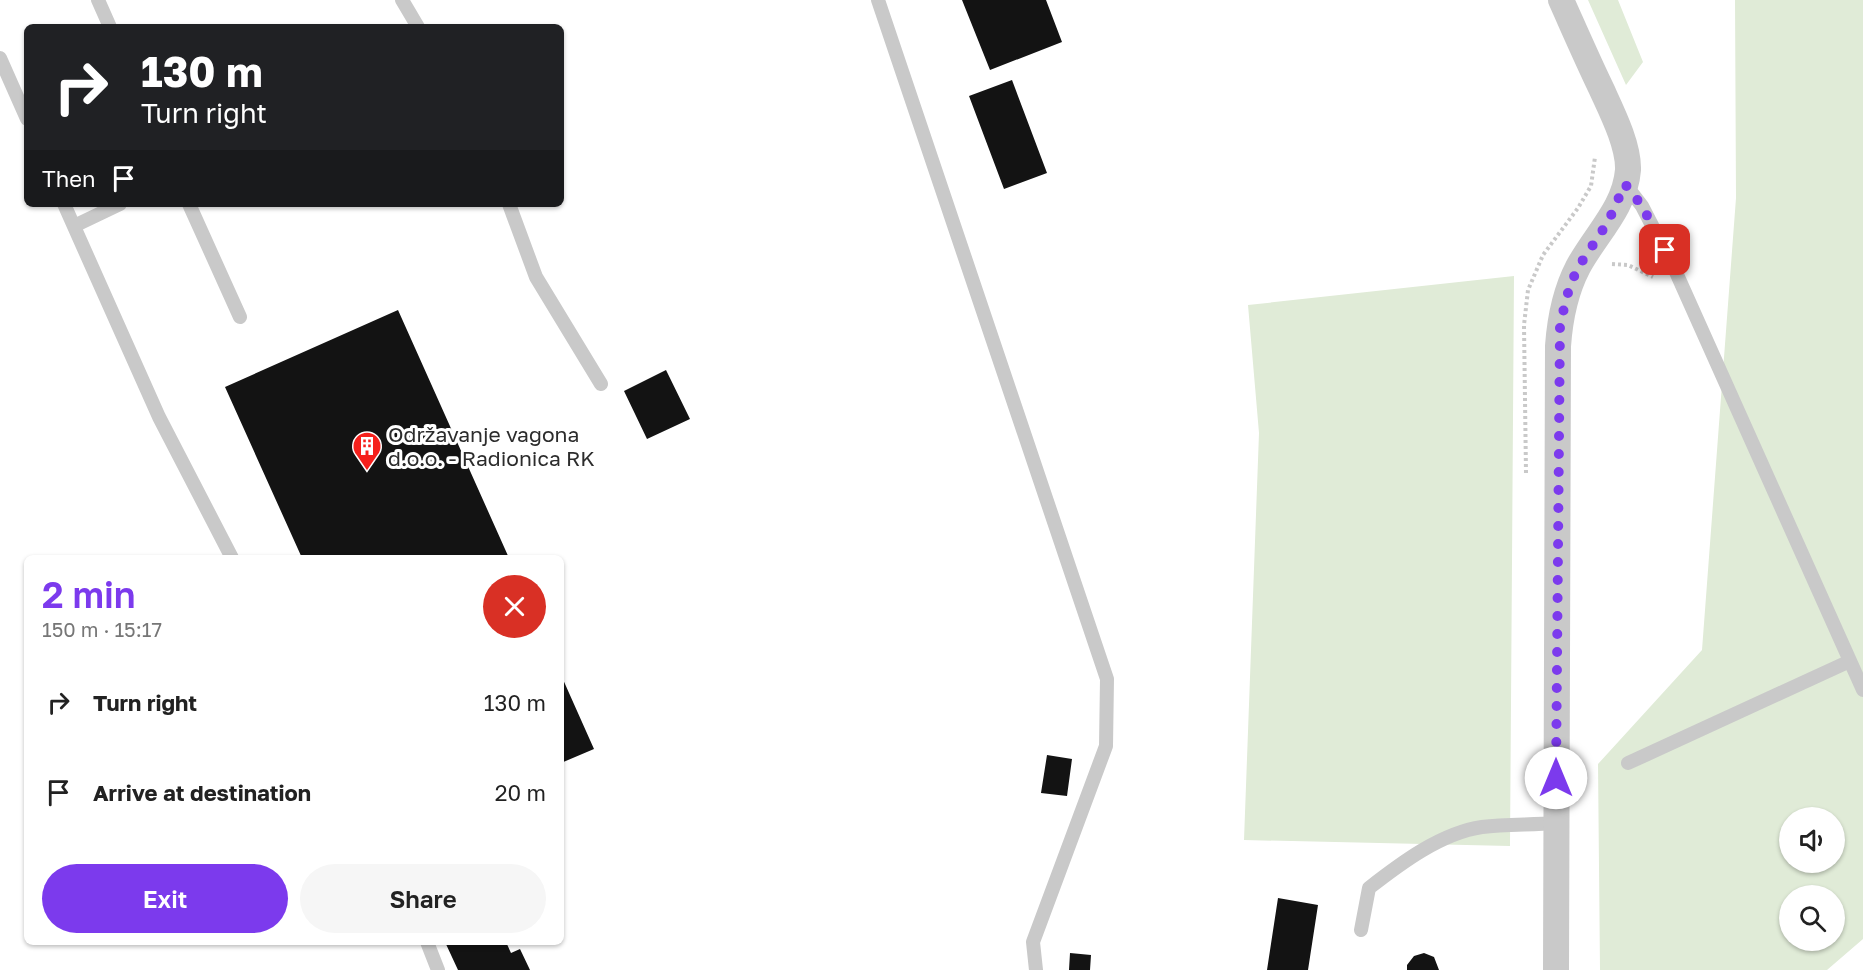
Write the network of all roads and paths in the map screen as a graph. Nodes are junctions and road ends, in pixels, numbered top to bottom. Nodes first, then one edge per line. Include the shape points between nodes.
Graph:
1 (98, 0) edge
2 (402, 0) edge
3 (878, 0) edge
4 (1561, 0) edge
5 (109, 24) edge
6 (416, 24) edge
7 (0, 58) edge
8 (24, 112) edge
9 (1625, 184) junction
10 (65, 207) edge
11 (114, 207) edge
12 (190, 207) edge
13 (510, 207) edge
14 (74, 226) junction
15 (240, 317) dead end
16 (600, 384) dead end
17 (230, 555) edge
18 (1850, 661) junction
19 (1863, 690) edge
20 (1628, 763) dead end
21 (1556, 823) junction
22 (1361, 930) dead end
23 (428, 945) edge
24 (438, 970) edge
25 (1036, 970) edge
26 (1556, 970) edge

1 - 5 lane
2 - 6 lane
3 - 25 lane via 1107,679 1106,746 1033,942
4 - 9 street via 1623,144 1628,169
7 - 8 lane
9 - 18 lane via 1642,206 1675,270
9 - 21 street via 1608,222 1570,285 1560,324
10 - 14 lane
11 - 14 lane
12 - 15 lane
13 - 16 lane via 536,277
14 - 17 lane via 159,417
18 - 19 lane
18 - 20 lane
21 - 22 lane via 1481,827 1458,833 1410,856 1369,888
21 - 26 street
23 - 24 lane

